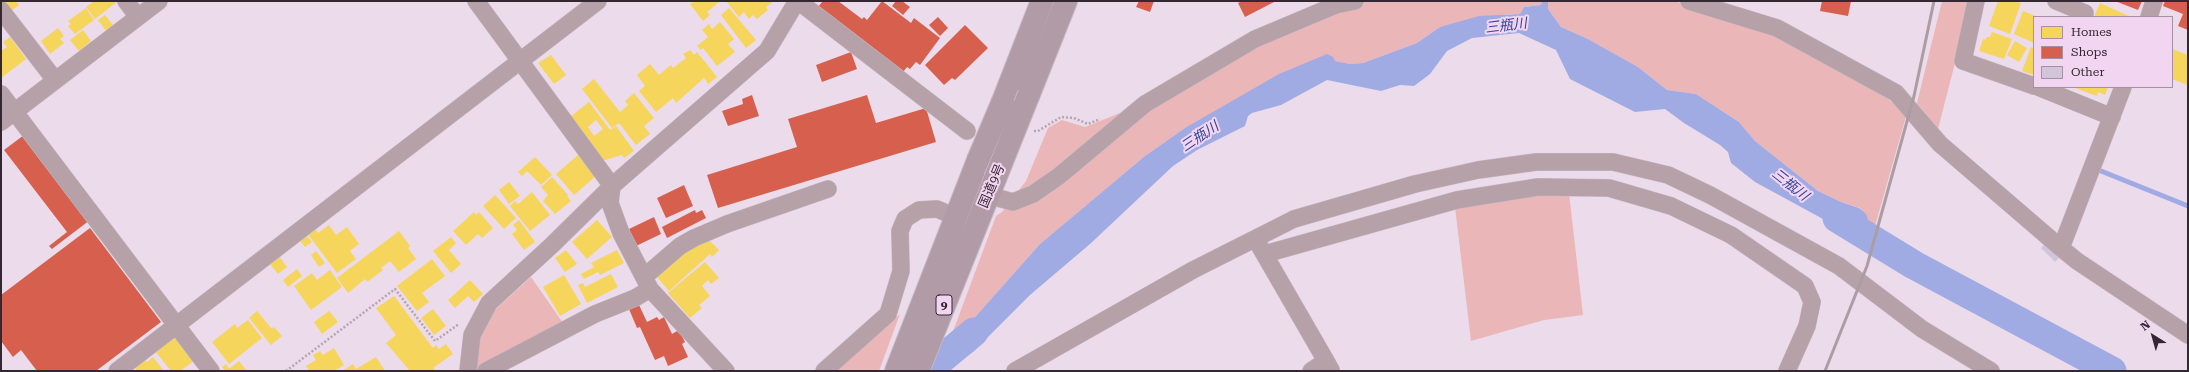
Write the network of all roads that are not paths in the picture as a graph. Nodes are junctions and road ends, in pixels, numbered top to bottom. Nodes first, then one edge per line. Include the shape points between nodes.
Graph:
1 (126, 1) edge
2 (159, 1) edge
3 (476, 1) edge
4 (598, 1) edge
5 (797, 1) edge
6 (1042, 1) edge
7 (1066, 1) edge
8 (1355, 1) edge
9 (1689, 1) edge
10 (1976, 1) edge
11 (2056, 1) edge
12 (2154, 1) edge
13 (1, 10) edge
14 (2084, 16) edge
15 (2149, 16) edge
16 (138, 17) junction
17 (521, 60) junction
18 (55, 80) junction
19 (2033, 86) edge
20 (2045, 88) edge
21 (2123, 88) edge
22 (2058, 90) edge
23 (1, 94) edge
24 (14, 111) junction
25 (2112, 117) junction
26 (1, 122) edge
27 (967, 131) dead end
28 (612, 186) junction
29 (991, 187) junction
30 (828, 189) dead end
31 (956, 217) junction
32 (1255, 238) junction
33 (2061, 248) junction
34 (1265, 254) junction
35 (647, 283) junction
36 (176, 325) junction
37 (2188, 335) edge
38 (1329, 366) edge
39 (117, 371) edge
40 (211, 371) edge
41 (468, 371) edge
42 (486, 371) edge
43 (726, 371) edge
44 (824, 371) edge
45 (896, 371) edge
46 (918, 371) edge
47 (1015, 371) edge
48 (1311, 371) edge
49 (1787, 371) edge
50 (1991, 371) edge

1 - 16 street
2 - 16 street
3 - 17 street
4 - 17 street
5 - 27 street
5 - 28 street via 766,51
6 - 31 highway, 国道9号 / 9, bridge
7 - 29 highway, 国道9号 / 9, bridge
8 - 29 street via 1336,5 1255,39 1145,104 1059,176 1033,194 1013,202
9 - 33 street via 1777,28 1896,93 1940,144
10 - 19 street via 1963,61
11 - 14 street via 2085,13
12 - 15 street
13 - 18 street
16 - 18 street
17 - 28 street
17 - 36 street
18 - 24 street
20 - 22 street
21 - 25 street
22 - 25 street
23 - 24 street
24 - 26 street
24 - 36 street
25 - 33 street
28 - 35 street via 610,203 621,233
28 - 41 street via 489,302 472,335
29 - 46 highway, 国道9号 / 9
30 - 35 street via 694,238 680,246
31 - 44 street via 937,209 920,210 905,219 900,231 901,271 888,314
31 - 45 highway, 国道9号 / 9
32 - 34 street
32 - 47 street via 1192,270
32 - 50 street via 1294,219 1334,206 1478,170 1536,162 1613,162 1668,175 1710,195 1839,266 1922,329
33 - 37 street
34 - 38 street
34 - 49 street via 1457,200 1538,187 1609,188 1671,206 1731,235 1805,286 1812,302 1807,326
35 - 42 street via 635,298 595,314
35 - 43 street
36 - 39 street
36 - 40 street
38 - 48 street

